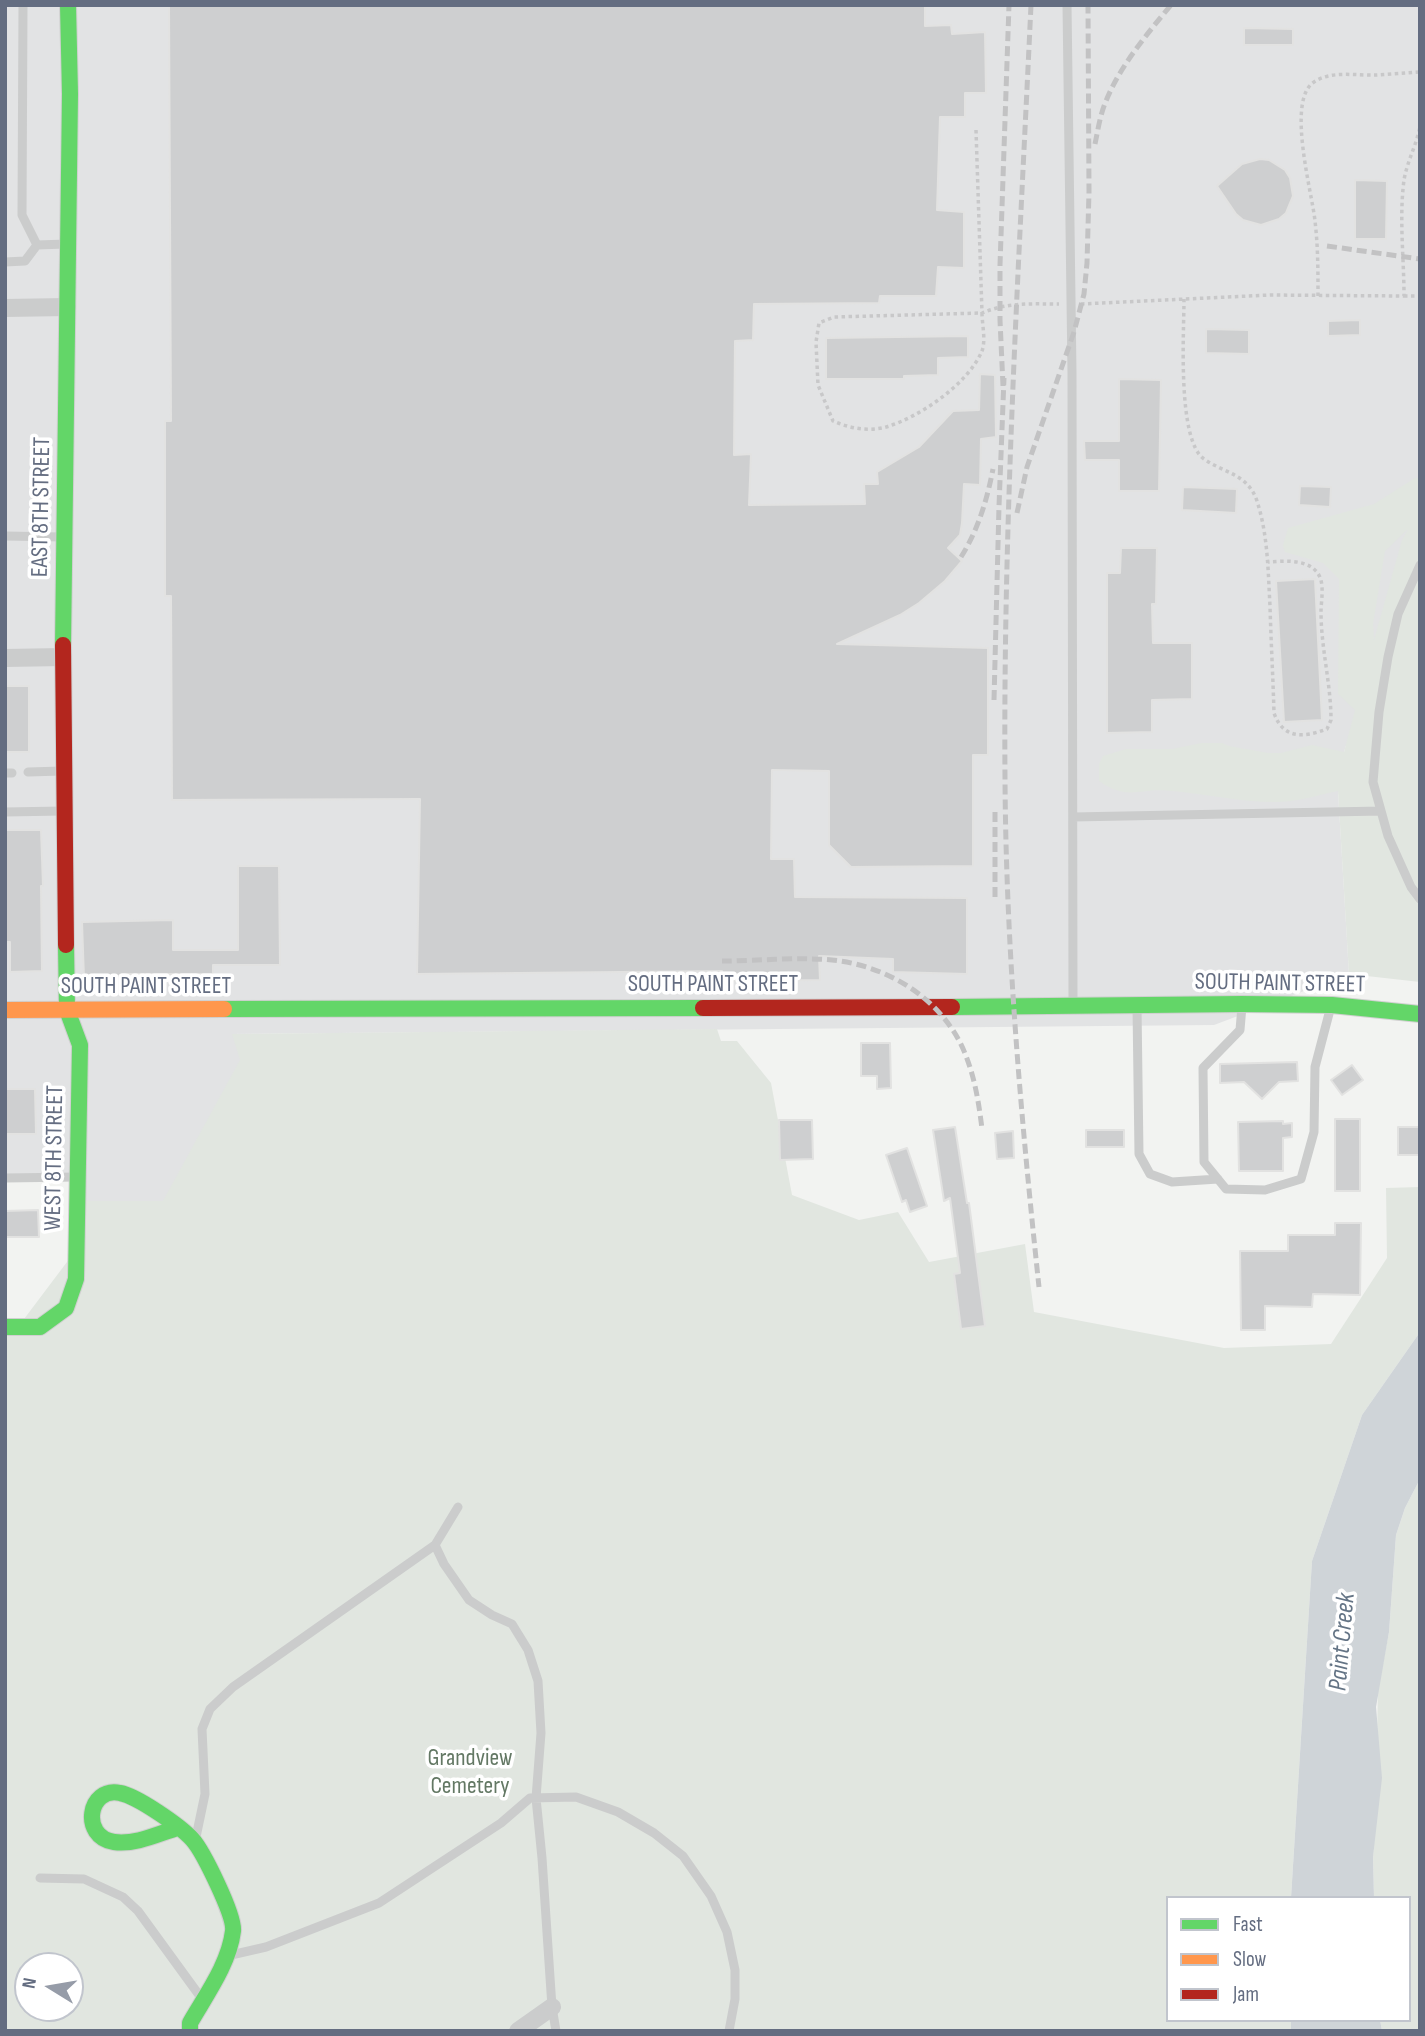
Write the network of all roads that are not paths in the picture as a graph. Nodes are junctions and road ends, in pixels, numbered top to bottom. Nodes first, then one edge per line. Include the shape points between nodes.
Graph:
1 (23, 5) edge
2 (68, 5) edge
3 (1067, 5) edge
4 (68, 244) junction
5 (37, 245) junction
6 (5, 262) edge
7 (67, 307) junction
8 (5, 308) edge
9 (10, 537) edge
10 (65, 537) junction
11 (1420, 565) edge
12 (63, 657) junction
13 (5, 658) edge
14 (64, 771) junction
15 (28, 772) dead end
16 (5, 811) edge
17 (65, 811) junction
18 (1381, 811) junction
19 (1073, 817) junction
20 (1420, 898) edge
21 (1242, 1004) junction
22 (1332, 1005) junction
23 (1073, 1006) junction
24 (1138, 1006) junction
25 (5, 1010) edge
26 (66, 1010) junction
27 (1420, 1014) edge
28 (78, 1177) junction
29 (5, 1178) edge
30 (1218, 1179) junction
31 (5, 1327) edge
32 (458, 1507) dead end
33 (435, 1545) junction
34 (536, 1798) junction
35 (177, 1828) junction
36 (195, 1842) junction
37 (40, 1878) dead end
38 (227, 1956) junction
39 (203, 2001) junction
40 (552, 2007) junction
41 (190, 2031) edge
42 (518, 2031) edge
43 (556, 2031) edge
44 (729, 2031) edge

1 - 5 lane via 22,215
2 - 4 street, EAST 8TH STREET
3 - 19 lane
4 - 5 lane
4 - 7 street, EAST 8TH STREET
5 - 6 lane via 25,261
7 - 8 street
7 - 10 street, EAST 8TH STREET
9 - 10 lane
10 - 12 street, EAST 8TH STREET
11 - 18 lane via 1398,614 1378,712 1373,782
12 - 13 street
12 - 14 street, EAST 8TH STREET
14 - 15 lane
14 - 17 street, EAST 8TH STREET
16 - 17 lane
17 - 26 street, EAST 8TH STREET
18 - 19 lane
18 - 20 lane via 1388,836
19 - 23 lane
21 - 22 street, SOUTH PAINT STREET
21 - 24 street, SOUTH PAINT STREET
21 - 30 lane via 1240,1030 1202,1068 1204,1162
22 - 27 street, SOUTH PAINT STREET
22 - 30 lane via 1315,1067 1314,1132 1300,1180 1265,1190 1226,1189
23 - 24 street, SOUTH PAINT STREET
23 - 26 street, SOUTH PAINT STREET
24 - 30 lane via 1139,1154 1150,1174 1172,1182
25 - 26 street, SOUTH PAINT STREET
26 - 28 street, WEST 8TH STREET via 80,1045
28 - 29 lane
28 - 31 street, WEST 8TH STREET via 76,1279 66,1308 40,1327
32 - 33 lane
33 - 34 lane via 469,1600 512,1624 528,1650 538,1681 541,1733
33 - 36 lane via 233,1687 210,1709 202,1729 205,1794
34 - 38 lane via 379,1903 265,1947
34 - 40 lane
34 - 44 lane via 576,1797 618,1812 682,1856 711,1896 727,1932 735,1970
35 - 35 street via 121,1791 102,1795 91,1812 95,1831 111,1842
35 - 36 street
36 - 38 street via 234,1924
37 - 39 lane via 84,1880 123,1896
38 - 39 street
39 - 41 street
40 - 42 street
40 - 43 lane

